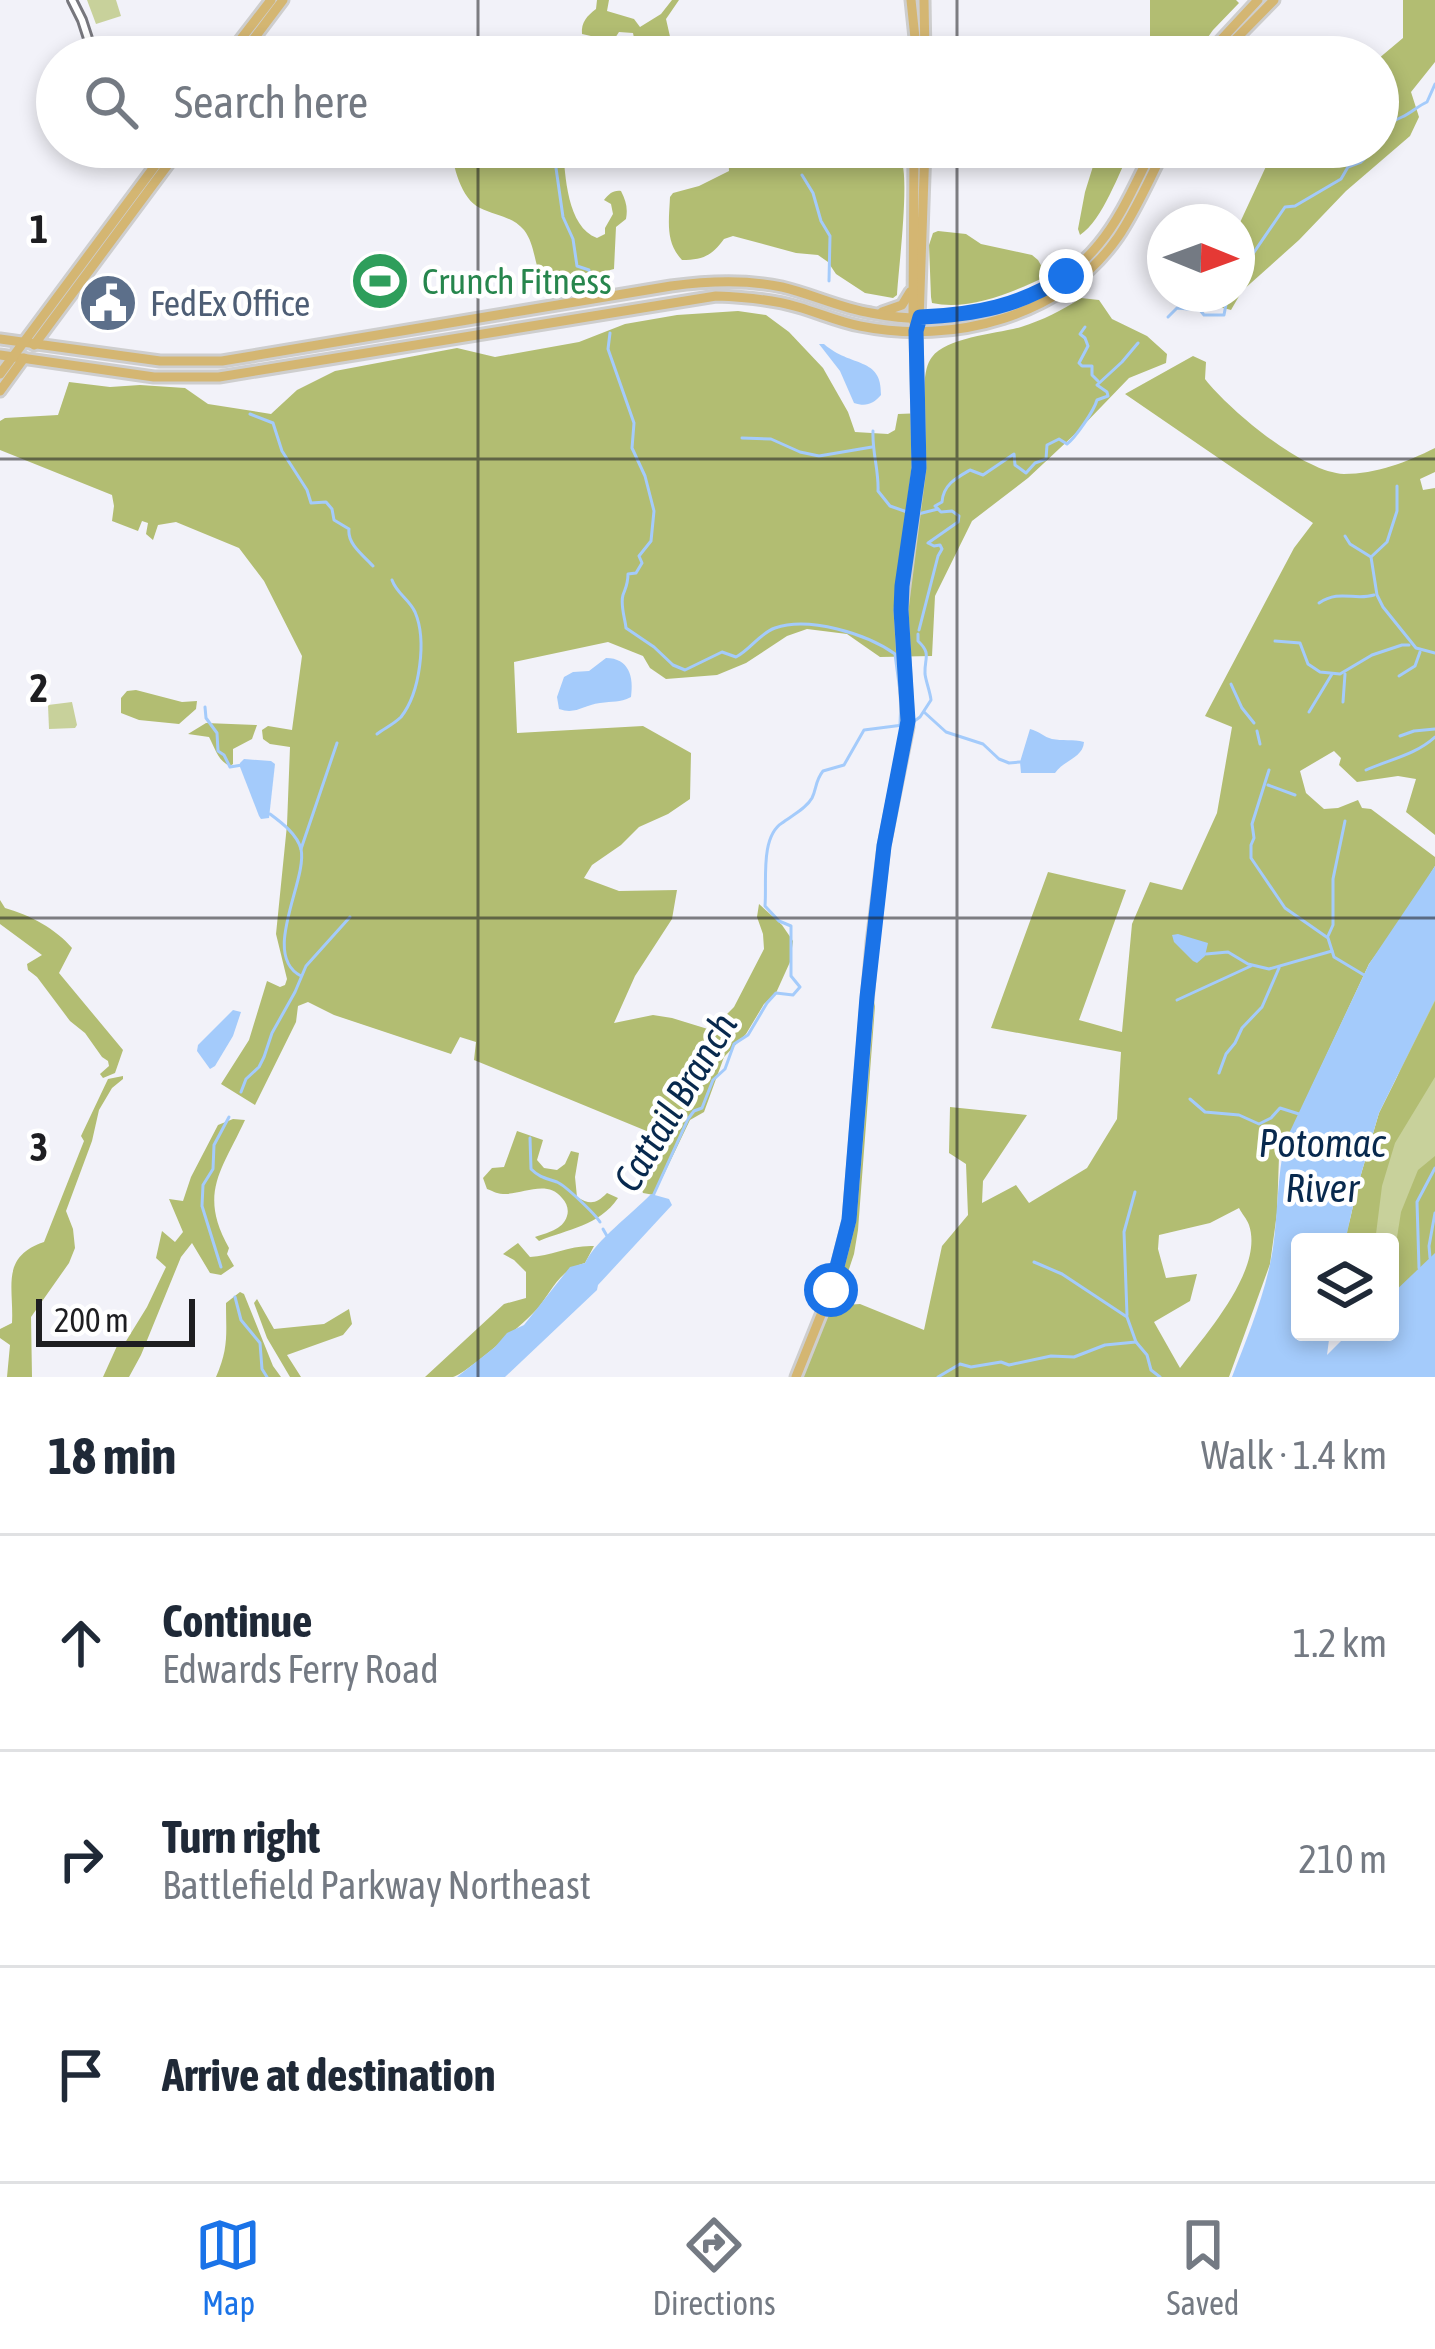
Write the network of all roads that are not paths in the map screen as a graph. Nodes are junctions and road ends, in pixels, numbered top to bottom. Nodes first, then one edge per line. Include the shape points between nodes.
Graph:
1 (72, 0) edge
2 (271, 0) edge
3 (284, 0) edge
4 (911, 0) edge
5 (924, 0) edge
6 (1258, 0) edge
7 (1274, 0) edge
8 (87, 36) edge
9 (243, 36) edge
10 (256, 36) edge
11 (917, 36) edge
12 (922, 36) edge
13 (1225, 36) edge
14 (1239, 36) edge
15 (154, 168) edge
16 (165, 168) edge
17 (914, 168) edge
18 (924, 168) edge
19 (1143, 168) edge
20 (1155, 168) edge
21 (914, 275) junction
22 (872, 314) junction
23 (916, 317) junction
24 (51, 323) junction
25 (916, 331) junction
26 (0, 339) edge
27 (29, 344) junction
28 (64, 348) junction
29 (0, 355) edge
30 (18, 358) junction
31 (0, 374) edge
32 (0, 391) edge
33 (796, 1377) edge

1 - 8 street
2 - 9 main road
3 - 10 main road
4 - 11 main road
5 - 12 main road
6 - 13 main road
7 - 14 main road
15 - 27 main road
16 - 24 main road
17 - 21 main road
18 - 23 main road
19 - 23 main road via 1108,232 1066,276 1009,305
20 - 25 main road via 1117,238 1074,283 995,322
21 - 22 main road via 902,305
21 - 23 main road
22 - 23 main road
22 - 28 main road via 784,288 700,282 222,361
23 - 25 main road
24 - 27 main road
24 - 28 main road
25 - 30 main road via 716,296 219,377
25 - 33 main road via 919,468 901,610 908,724 884,846 849,1220
26 - 27 main road
27 - 28 main road
27 - 30 main road
29 - 30 main road
30 - 31 main road
30 - 32 main road

